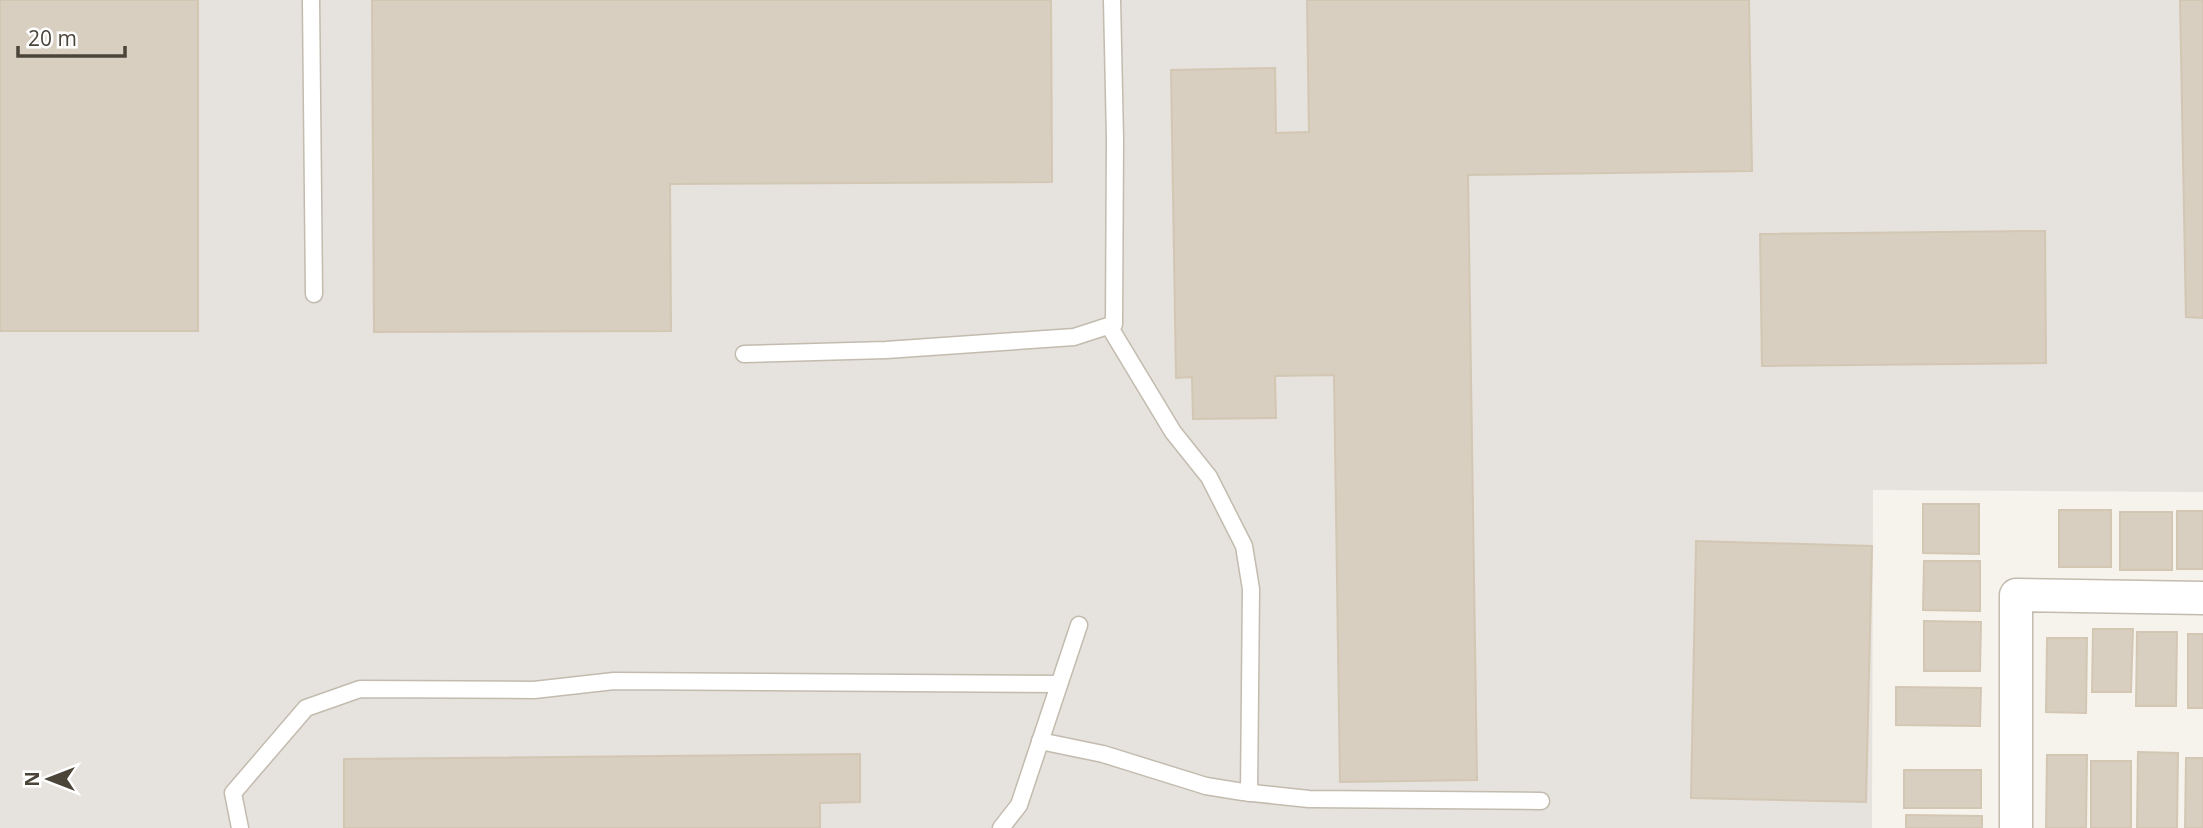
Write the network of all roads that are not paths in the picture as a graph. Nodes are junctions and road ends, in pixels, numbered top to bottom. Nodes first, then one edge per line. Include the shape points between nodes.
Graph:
1 (311, 0) edge
2 (1112, 0) edge
3 (314, 294) dead end
4 (1108, 326) junction
5 (744, 354) dead end
6 (2203, 598) edge
7 (1079, 625) dead end
8 (1059, 684) junction
9 (1040, 741) junction
10 (1249, 793) junction
11 (1541, 801) dead end
12 (240, 828) edge
13 (1001, 828) edge
14 (2016, 828) edge

1 - 3 lane
2 - 4 lane via 1116,281 1114,324
4 - 5 lane via 1074,337
4 - 10 lane via 1172,432 1209,477 1244,546 1251,589
6 - 14 street via 2016,595
7 - 8 lane
8 - 9 lane
8 - 12 lane via 614,681 534,690 360,689 306,708 233,793
9 - 10 lane via 1124,760 1206,786
9 - 13 lane via 1018,805
10 - 11 lane via 1309,799

